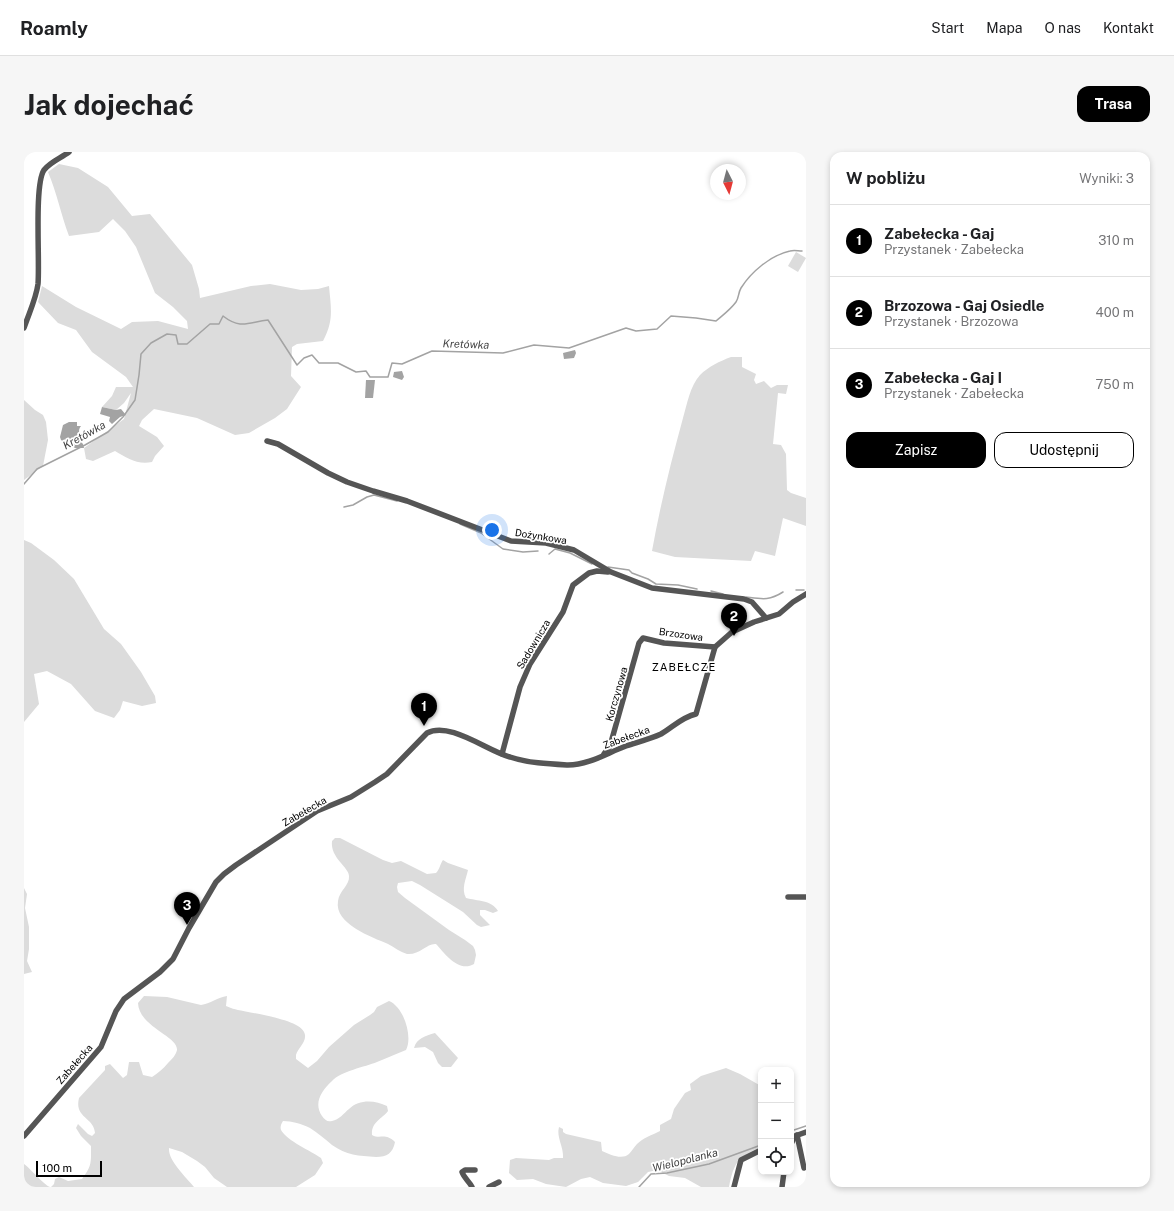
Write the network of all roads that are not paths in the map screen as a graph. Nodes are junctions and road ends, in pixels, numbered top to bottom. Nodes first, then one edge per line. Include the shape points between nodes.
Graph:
1 (69, 152) edge
2 (24, 328) edge
3 (268, 441) dead end
4 (611, 572) junction
5 (806, 594) edge
6 (766, 618) junction
7 (643, 638) joint
8 (715, 647) junction
9 (502, 754) junction
10 (604, 755) junction
11 (788, 897) dead end
12 (806, 897) edge
13 (806, 1132) edge
14 (24, 1136) edge
15 (794, 1136) edge
16 (758, 1152) edge
17 (804, 1168) dead end
18 (475, 1170) dead end
19 (784, 1175) edge
20 (499, 1182) dead end
21 (472, 1187) edge
22 (489, 1187) edge
23 (734, 1187) edge
24 (782, 1187) edge

1 - 2 street via 44,170 41,177 38,284
3 - 4 street, Dożynkowa via 347,482 414,503 511,540 574,550
4 - 6 street, Dożynkowa via 660,590 744,599 752,602
4 - 9 street, Sadownicza via 589,573 573,585 563,612 530,664 520,687
5 - 6 street, Brzozowa via 779,614
6 - 8 street, Brzozowa via 732,632
7 - 8 street, Brzozowa via 664,643
7 - 10 street, Korczynowa via 639,643 610,746
8 - 10 street, Zabełecka via 696,714 682,719 659,734
9 - 10 street, Zabełecka via 529,761 574,765
9 - 14 street, Zabełecka via 453,732 440,730 427,733 387,774 351,797 317,811 224,874 206,897 173,959 124,999 116,1011 101,1047
11 - 12 street
13 - 15 street
15 - 17 street
16 - 23 street via 741,1160
18 - 21 street via 462,1172
19 - 24 street
20 - 22 street

